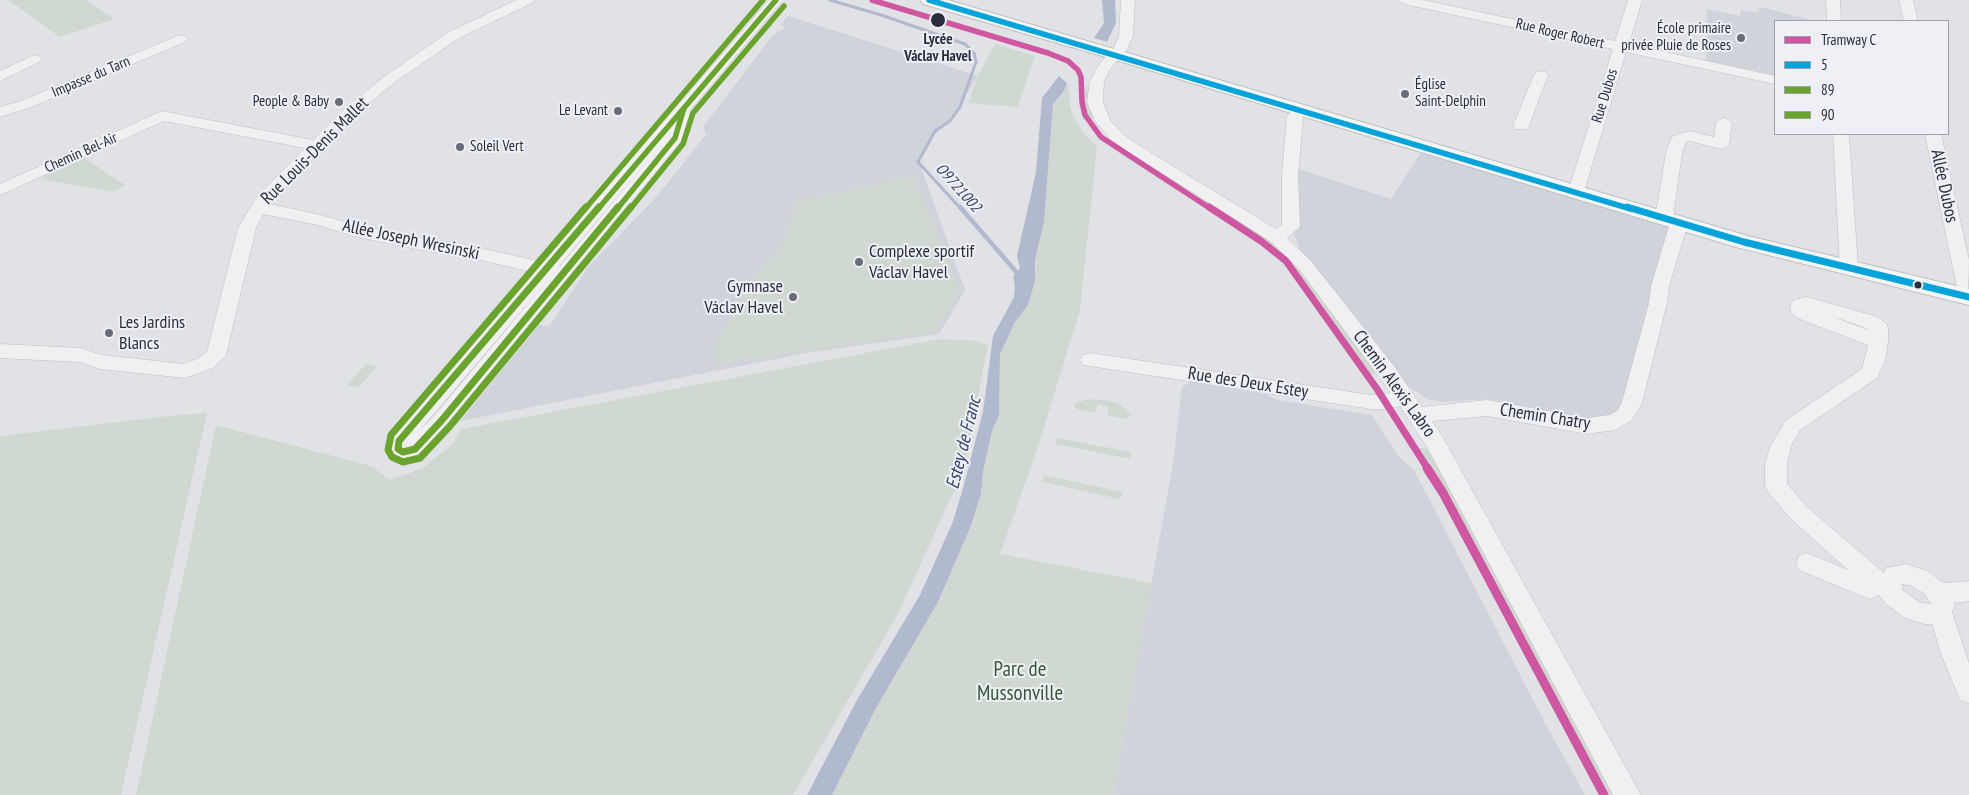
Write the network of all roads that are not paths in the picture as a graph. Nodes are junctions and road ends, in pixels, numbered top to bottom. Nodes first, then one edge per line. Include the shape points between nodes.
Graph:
1 (527, 0) edge
2 (776, 0) edge
3 (929, 0) edge
4 (1128, 0) edge
5 (1404, 0) edge
6 (1635, 0) edge
7 (1833, 0) edge
8 (1906, 0) edge
9 (1834, 20) edge
10 (1910, 20) edge
11 (180, 39) dead end
12 (1621, 47) junction
13 (1116, 54) junction
14 (34, 59) dead end
15 (1541, 76) dead end
16 (0, 77) edge
17 (1774, 80) edge
18 (1302, 110) junction
19 (0, 112) edge
20 (1724, 123) dead end
21 (1521, 126) dead end
22 (1841, 135) edge
23 (1933, 135) edge
24 (317, 146) junction
25 (0, 190) edge
26 (1576, 192) junction
27 (255, 214) junction
28 (1670, 220) junction
29 (1276, 238) junction
30 (1849, 268) junction
31 (551, 275) junction
32 (1968, 297) edge
33 (1878, 341) dead end
34 (0, 351) edge
35 (1090, 360) dead end
36 (1406, 398) junction
37 (1418, 415) junction
38 (1807, 563) dead end
39 (1884, 586) junction
40 (1969, 591) edge
41 (1940, 603) junction
42 (1969, 692) edge
43 (1628, 795) edge

1 - 24 street, Rue Louis-Denis Mallet via 476,23 428,52 348,113
2 - 31 street via 660,133
3 - 13 main road
4 - 13 street, Chemin Alexis Labro via 1126,36
5 - 12 street, Rue Roger Robert
6 - 12 street, Rue Dubos
7 - 9 street
8 - 10 street
11 - 19 street, Impasse du Tarn
12 - 17 street, Rue Roger Robert
12 - 26 street, Rue Dubos
13 - 18 main road
13 - 29 street, Chemin Alexis Labro via 1101,73 1095,93 1098,113 1108,128 1134,149
14 - 16 street
15 - 21 street
18 - 26 main road
18 - 29 street via 1295,116 1290,176 1291,227
20 - 28 street, Chemin Chatry via 1721,144 1690,136 1679,139 1674,153
22 - 30 street
23 - 32 street, Allée Dubos
24 - 25 street, Chemin Bel-Air via 162,116
24 - 27 street, Rue Louis-Denis Mallet via 262,202
26 - 28 main road
27 - 31 street, Allée Joseph Wresinski via 268,221
27 - 34 street, Rue Louis-Denis Mallet via 248,228 210,369 186,371 100,362 81,355
28 - 30 main road
28 - 37 street, Chemin Chatry via 1658,303 1632,403 1625,415 1615,422 1587,426 1487,408
29 - 36 street, Chemin Alexis Labro via 1305,264
30 - 32 main road
31 - 31 street via 405,434 398,449 409,451 420,446
33 - 39 street via 1870,373 1793,425 1781,445 1776,464 1776,486 1799,513
35 - 36 street, Rue des Deux Estey via 1371,402
36 - 37 street, Chemin Alexis Labro
37 - 43 street, Chemin Alexis Labro via 1438,446
38 - 39 street via 1870,589
39 - 41 street via 1913,611 1934,614
39 - 41 street via 1894,576 1906,574 1933,587
40 - 41 street
41 - 42 street via 1953,654

